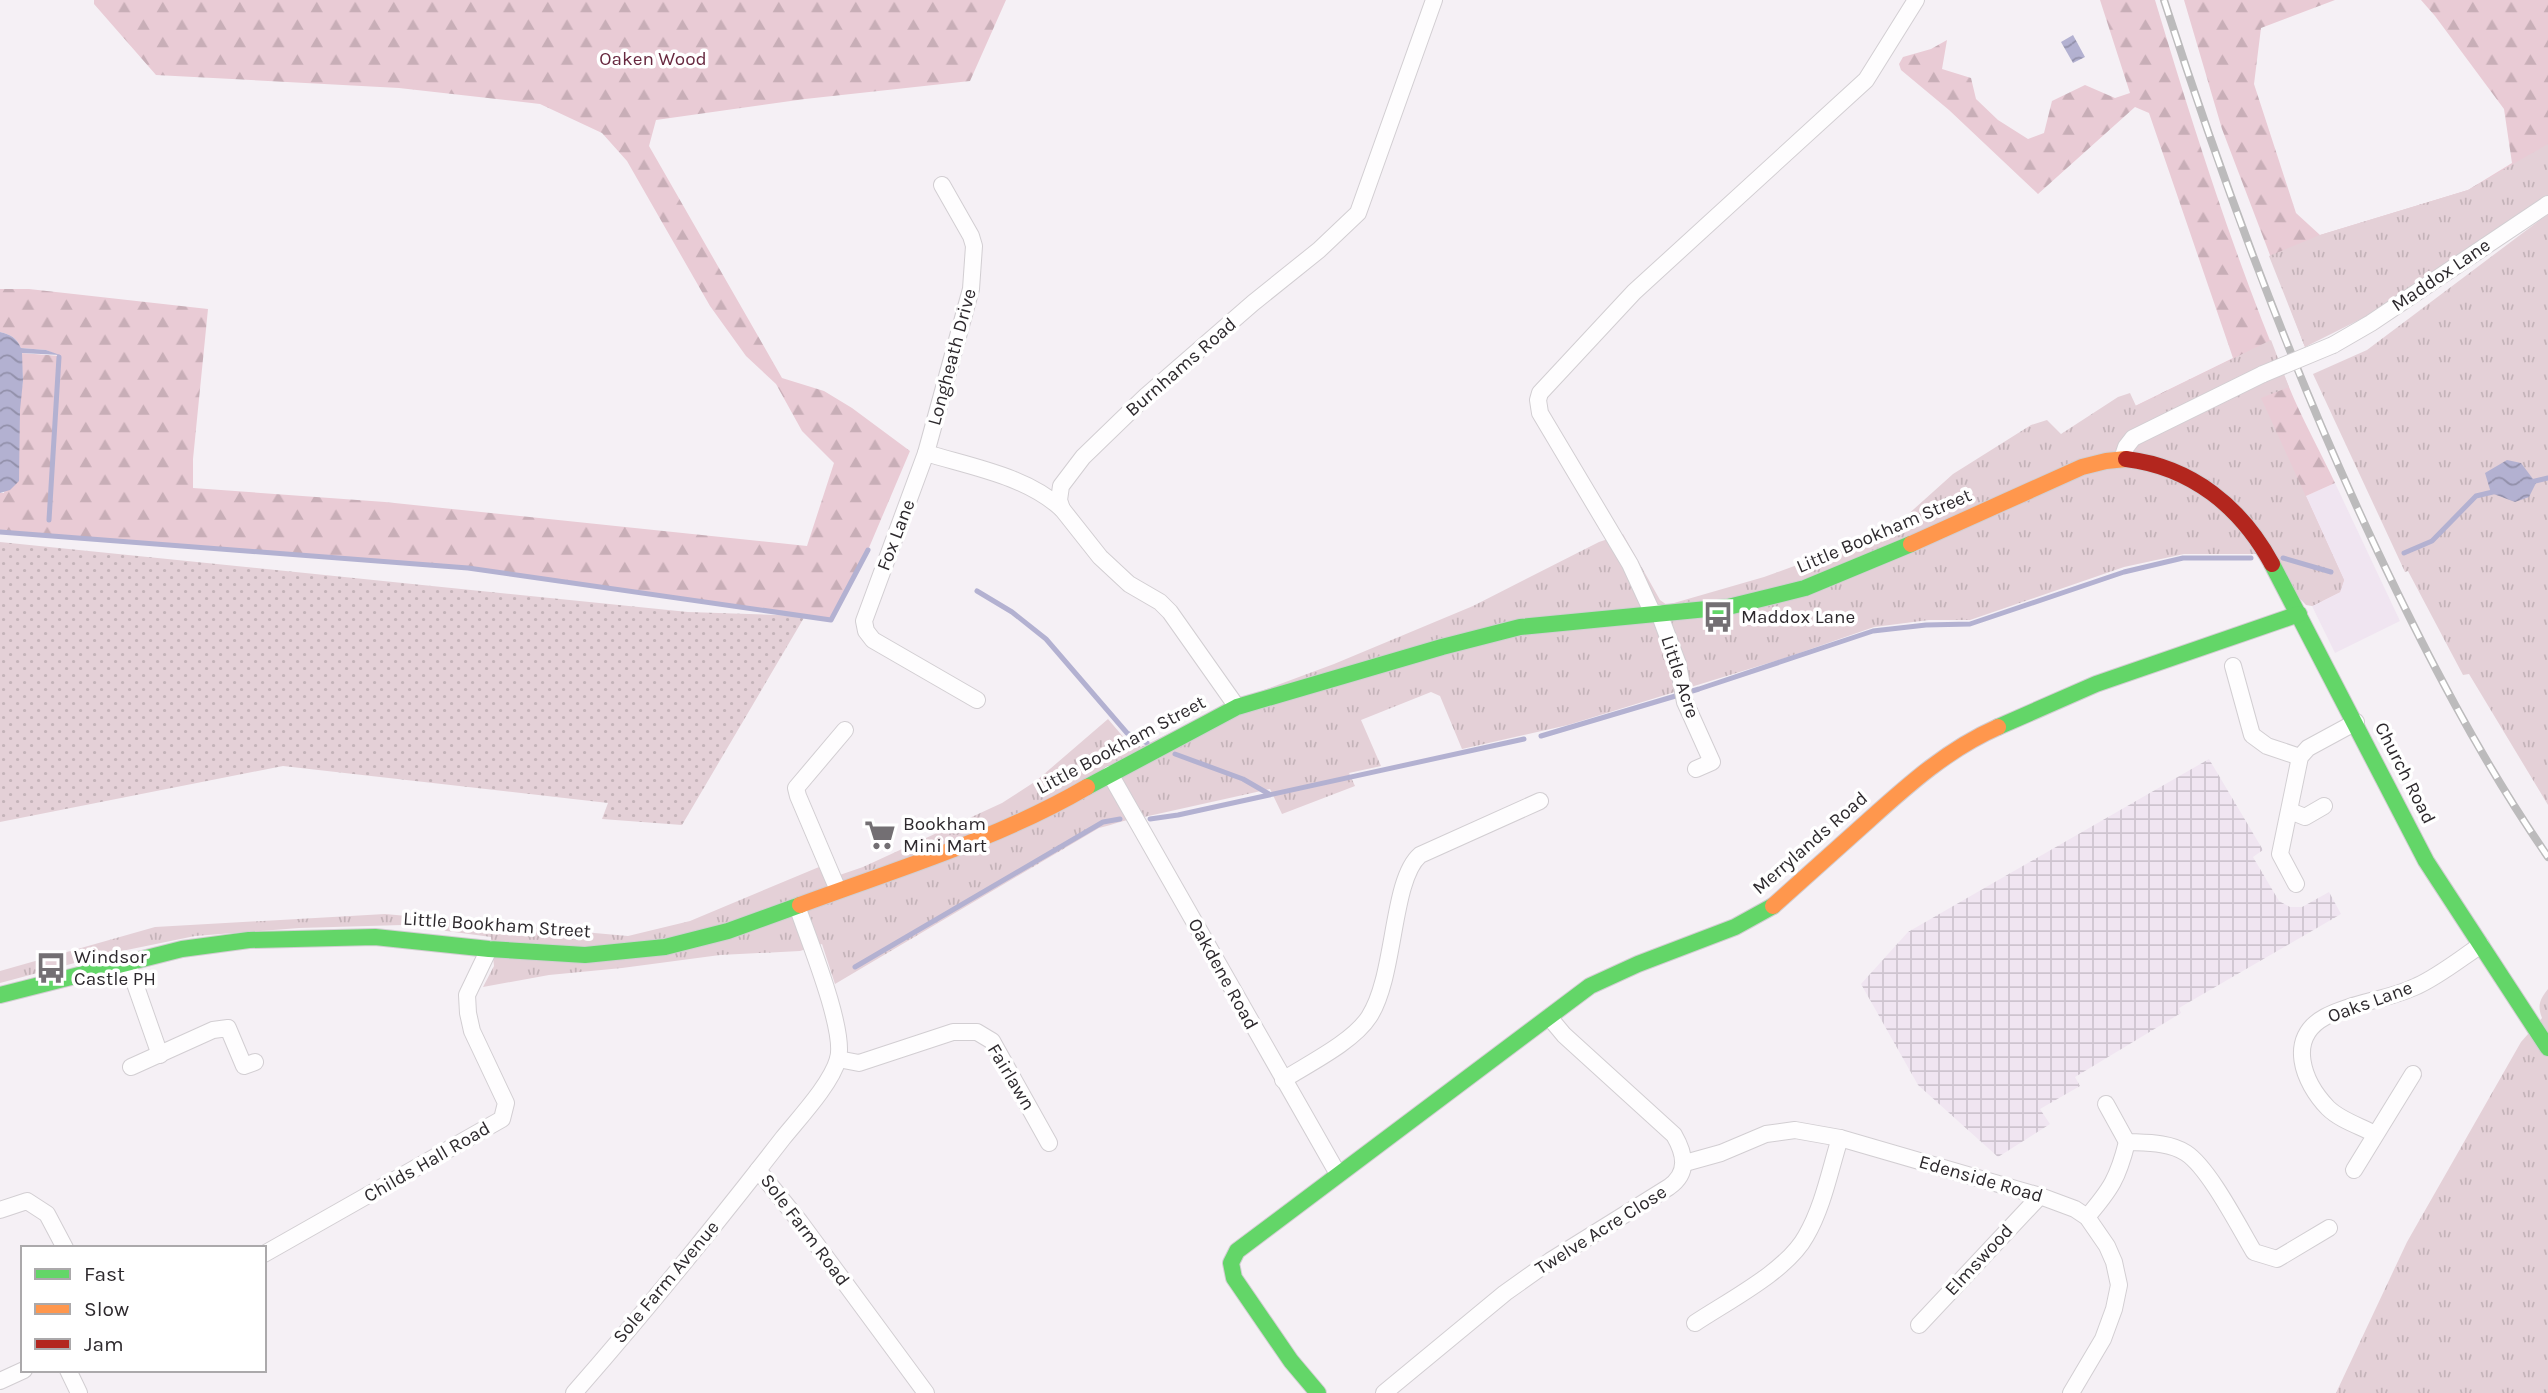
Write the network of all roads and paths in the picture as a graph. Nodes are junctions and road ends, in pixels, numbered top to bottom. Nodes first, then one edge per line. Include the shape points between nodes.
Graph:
1 (1916, 0) edge
2 (1428, 2) edge
3 (942, 185) dead end
4 (2548, 204) edge
5 (926, 453) junction
6 (2122, 459) junction
7 (1062, 509) junction
8 (2235, 513) joint
9 (1656, 614) junction
10 (2299, 614) junction
11 (2233, 666) dead end
12 (977, 701) dead end
13 (1237, 707) junction
14 (2356, 722) junction
15 (845, 730) dead end
16 (2300, 757) junction
17 (1696, 769) dead end
18 (1110, 774) junction
19 (1540, 801) dead end
20 (2324, 806) dead end
21 (2291, 811) junction
22 (2296, 884) dead end
23 (838, 890) junction
24 (797, 906) junction
25 (2480, 945) junction
26 (489, 949) junction
27 (127, 961) junction
28 (0, 995) edge
29 (1549, 1017) junction
30 (2548, 1048) edge
31 (160, 1055) junction
32 (838, 1059) junction
33 (256, 1062) dead end
34 (131, 1067) dead end
35 (2413, 1074) dead end
36 (1283, 1080) junction
37 (2106, 1104) dead end
38 (2375, 1134) junction
39 (1840, 1138) junction
40 (2127, 1142) junction
41 (1049, 1143) dead end
42 (1685, 1163) junction
43 (758, 1170) junction
44 (2354, 1170) dead end
45 (1338, 1174) junction
46 (2040, 1196) junction
47 (0, 1210) edge
48 (2087, 1217) junction
49 (2329, 1228) dead end
50 (64, 1246) edge
51 (266, 1253) edge
52 (1695, 1323) dead end
53 (1919, 1325) dead end
54 (21, 1371) edge
55 (69, 1372) edge
56 (0, 1381) edge
57 (79, 1393) edge
58 (574, 1393) edge
59 (926, 1393) edge
60 (1318, 1393) edge
61 (1384, 1393) edge
62 (2071, 1393) edge

1 - 9 street via 1866,80 1634,292 1540,393 1540,413
2 - 7 street, Burnhams Road via 1358,213 1146,396 1083,457 1060,486
3 - 5 street, Longheath Drive via 974,246 971,289
4 - 6 street, Maddox Lane, bridge via 2333,345 2133,438
5 - 7 street via 1021,483
5 - 12 street, Fox Lane via 864,621 866,631 873,640
6 - 8 street, Little Bookham Street via 2186,475
6 - 9 street, Little Bookham Street via 2082,467 1805,588 1728,607
7 - 13 street via 1107,564 1170,612
8 - 10 street, Church Road via 2266,553
9 - 13 street, Little Bookham Street via 1520,627
9 - 17 street, Little Acre via 1712,762
10 - 14 street, Church Road
10 - 29 street, Merrylands Road via 2096,684 1971,738 1906,786 1771,907 1735,927 1590,986
11 - 16 street via 2252,735 2267,747
13 - 18 street, Little Bookham Street
14 - 16 street
14 - 25 street, Church Road via 2426,860
15 - 23 street via 796,788
16 - 21 street
18 - 23 street, Little Bookham Street via 1049,809
18 - 36 street, Oakdene Road
19 - 36 street via 1412,862 1386,977 1368,1020
20 - 21 street via 2305,817
21 - 22 street via 2280,854
23 - 24 street, Little Bookham Street
24 - 26 street, Little Bookham Street via 665,947 585,955
24 - 32 street via 834,1016
25 - 30 street, Church Road
25 - 38 street, Oaks Lane via 2421,985 2325,1017 2306,1035 2302,1061 2318,1095 2330,1110
26 - 27 street, Little Bookham Street via 375,937 249,940
26 - 51 street, Childs Hall Road via 467,995 468,1013 506,1103 502,1119
27 - 28 street, Little Bookham Street
27 - 31 street
29 - 42 street via 1674,1135
29 - 45 street, Merrylands Road
31 - 33 street via 213,1030 228,1028 244,1066
31 - 34 street
32 - 41 street, Fairlawn via 859,1063 953,1032 976,1032 992,1041
32 - 43 street, Sole Farm Road via 828,1079
35 - 38 street
36 - 45 street, Oakdene Road
37 - 40 street
38 - 44 street
39 - 42 street, Edenside Road via 1795,1130 1776,1132
39 - 46 street, Edenside Road
39 - 52 street via 1814,1222 1794,1253
40 - 48 street via 2120,1173
40 - 49 street via 2161,1144 2186,1153 2204,1173 2254,1252 2277,1259
42 - 61 street, Twelve Acre Close via 1677,1182 1505,1293
43 - 58 street, Sole Farm Avenue
43 - 59 street, Sole Farm Road
45 - 60 street, Merrylands Road via 1237,1251 1231,1263 1242,1292
46 - 48 street, Edenside Road
46 - 53 street, Elmswood
47 - 50 street via 27,1201 47,1214
48 - 62 street, Edenside Road via 2107,1246 2119,1285 2103,1339
54 - 56 street
55 - 57 street

